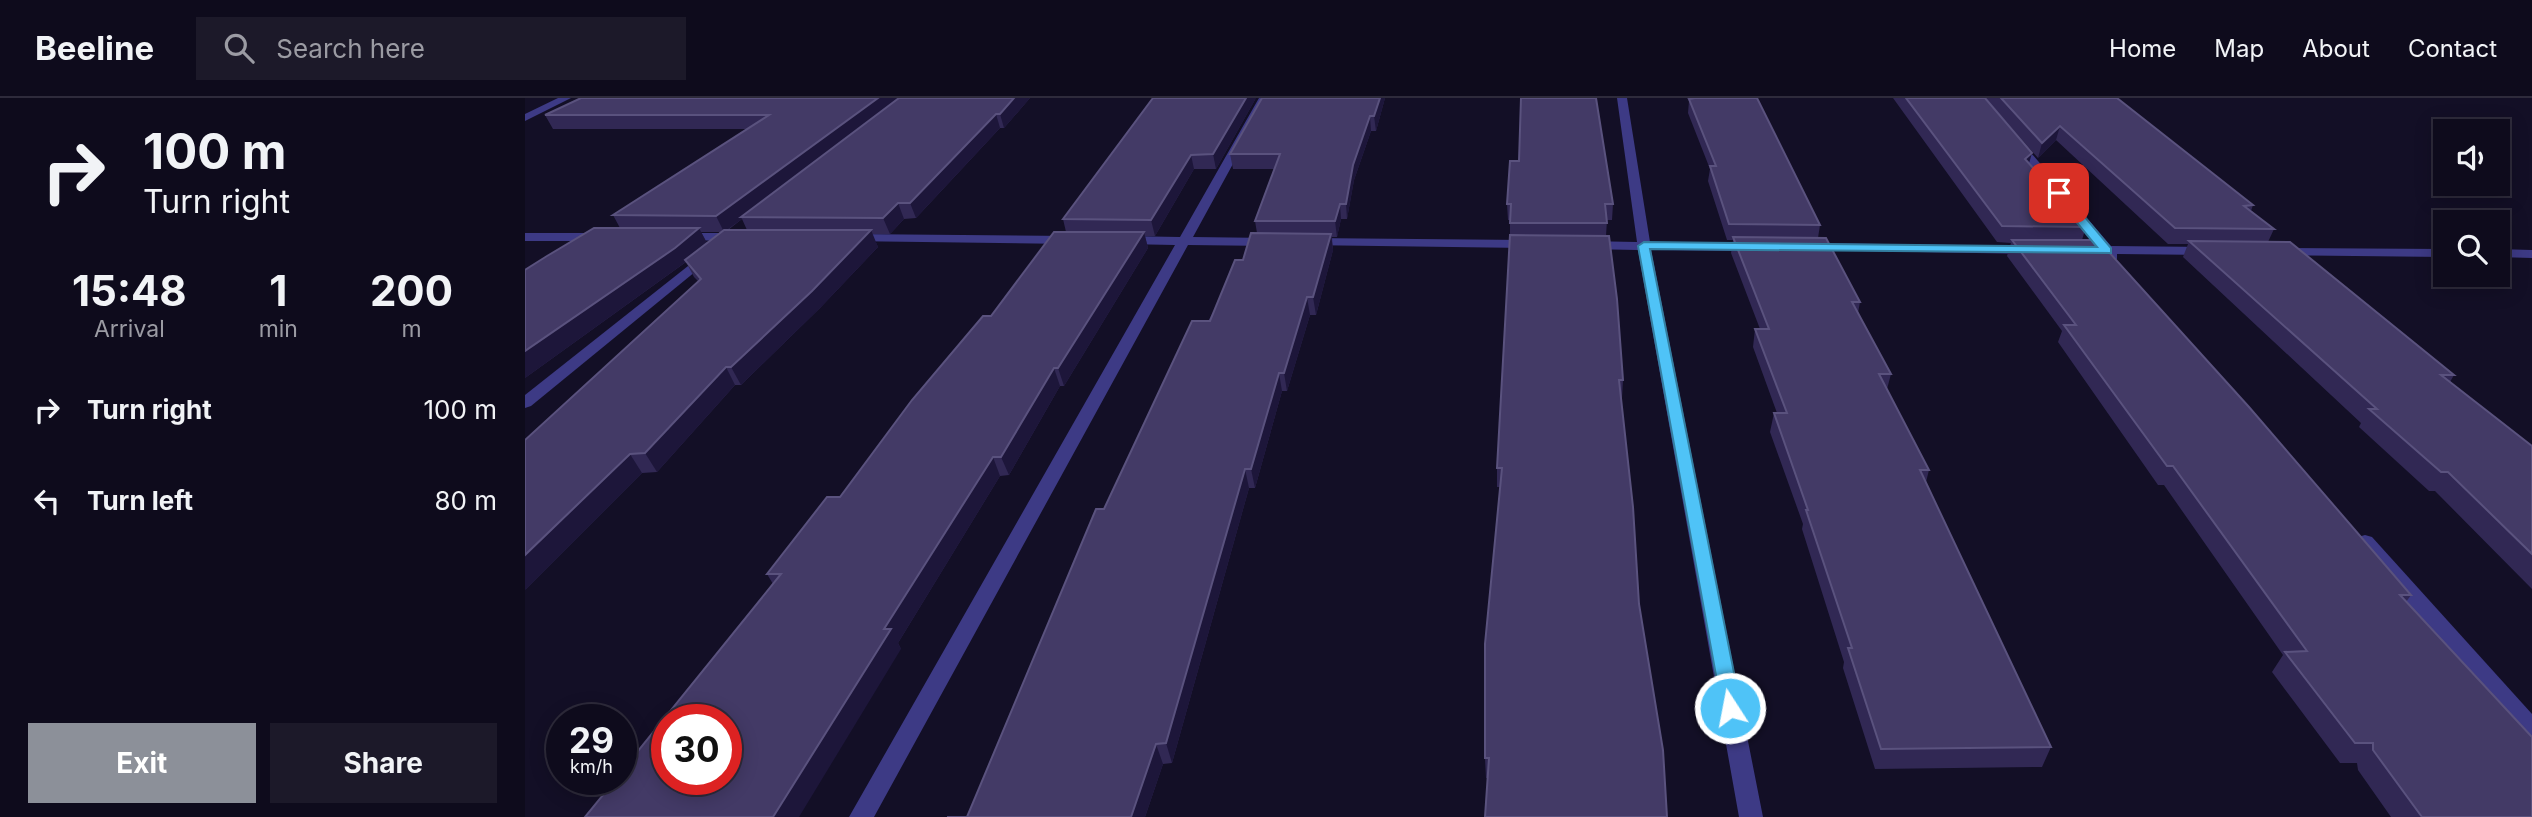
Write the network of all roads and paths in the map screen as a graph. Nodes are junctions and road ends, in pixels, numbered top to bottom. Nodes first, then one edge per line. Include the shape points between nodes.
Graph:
1 (566, 98) edge
2 (1264, 98) edge
3 (1622, 98) edge
4 (525, 118) edge
5 (2004, 128) edge
6 (736, 233) junction
7 (525, 237) edge
8 (621, 237) edge
9 (662, 237) edge
10 (758, 237) edge
11 (840, 238) edge
12 (1087, 240) edge
13 (1114, 240) edge
14 (1183, 241) junction
15 (1546, 244) edge
16 (1574, 245) edge
17 (1644, 246) junction
18 (1766, 247) edge
19 (1794, 247) edge
20 (2107, 250) junction
21 (2229, 251) edge
22 (2269, 251) edge
23 (2433, 253) edge
24 (2510, 253) edge
25 (2532, 254) edge
26 (2126, 271) edge
27 (525, 403) edge
28 (2357, 532) edge
29 (2532, 730) edge
30 (861, 817) edge
31 (1751, 817) edge

1 - 4 street
2 - 14 street
3 - 17 street
5 - 20 street
6 - 9 street
6 - 10 street
6 - 27 street
7 - 8 street
11 - 12 street
13 - 14 street
14 - 15 street
14 - 30 street
16 - 17 street
17 - 18 street
17 - 31 street
19 - 20 street
20 - 21 street
20 - 26 street
22 - 23 street
24 - 25 street
28 - 29 street

